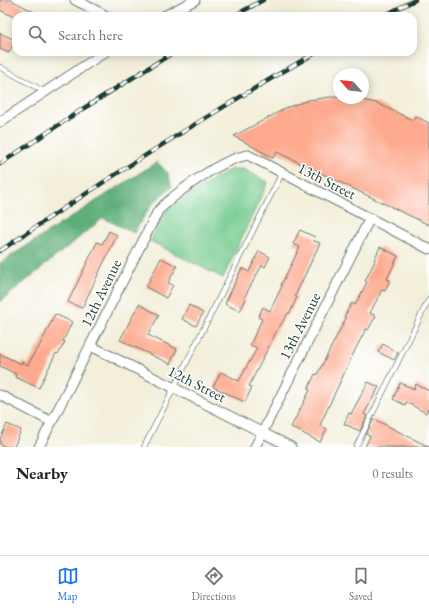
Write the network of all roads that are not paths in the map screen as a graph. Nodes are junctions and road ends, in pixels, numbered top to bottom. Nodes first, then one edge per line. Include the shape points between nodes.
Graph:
1 (75, 0) edge
2 (195, 0) edge
3 (99, 12) edge
4 (172, 12) edge
5 (98, 56) edge
6 (0, 68) edge
7 (45, 92) junction
8 (0, 122) edge
9 (211, 171) joint
10 (282, 173) junction
11 (370, 218) junction
12 (429, 249) edge
13 (429, 299) edge
14 (91, 346) junction
15 (174, 388) junction
16 (0, 395) edge
17 (52, 422) junction
18 (262, 432) junction
19 (39, 447) edge
20 (144, 447) edge
21 (255, 447) edge
22 (291, 447) edge
23 (356, 447) edge

1 - 3 street
2 - 4 street
5 - 7 street
6 - 7 lane
7 - 8 street
9 - 10 street, 13th Street via 240,156 248,155
9 - 14 street, 12th Avenue via 168,200 158,211
10 - 11 street, 13th Street
10 - 15 lane
11 - 12 street, 13th Street
11 - 18 street, 13th Avenue
13 - 23 lane
14 - 15 street, 12th Street
14 - 17 street, 12th Avenue
15 - 18 street, 12th Street
15 - 20 lane
16 - 17 street
17 - 19 street, 12th Avenue
18 - 21 street, 13th Avenue
18 - 22 street, 12th Street

